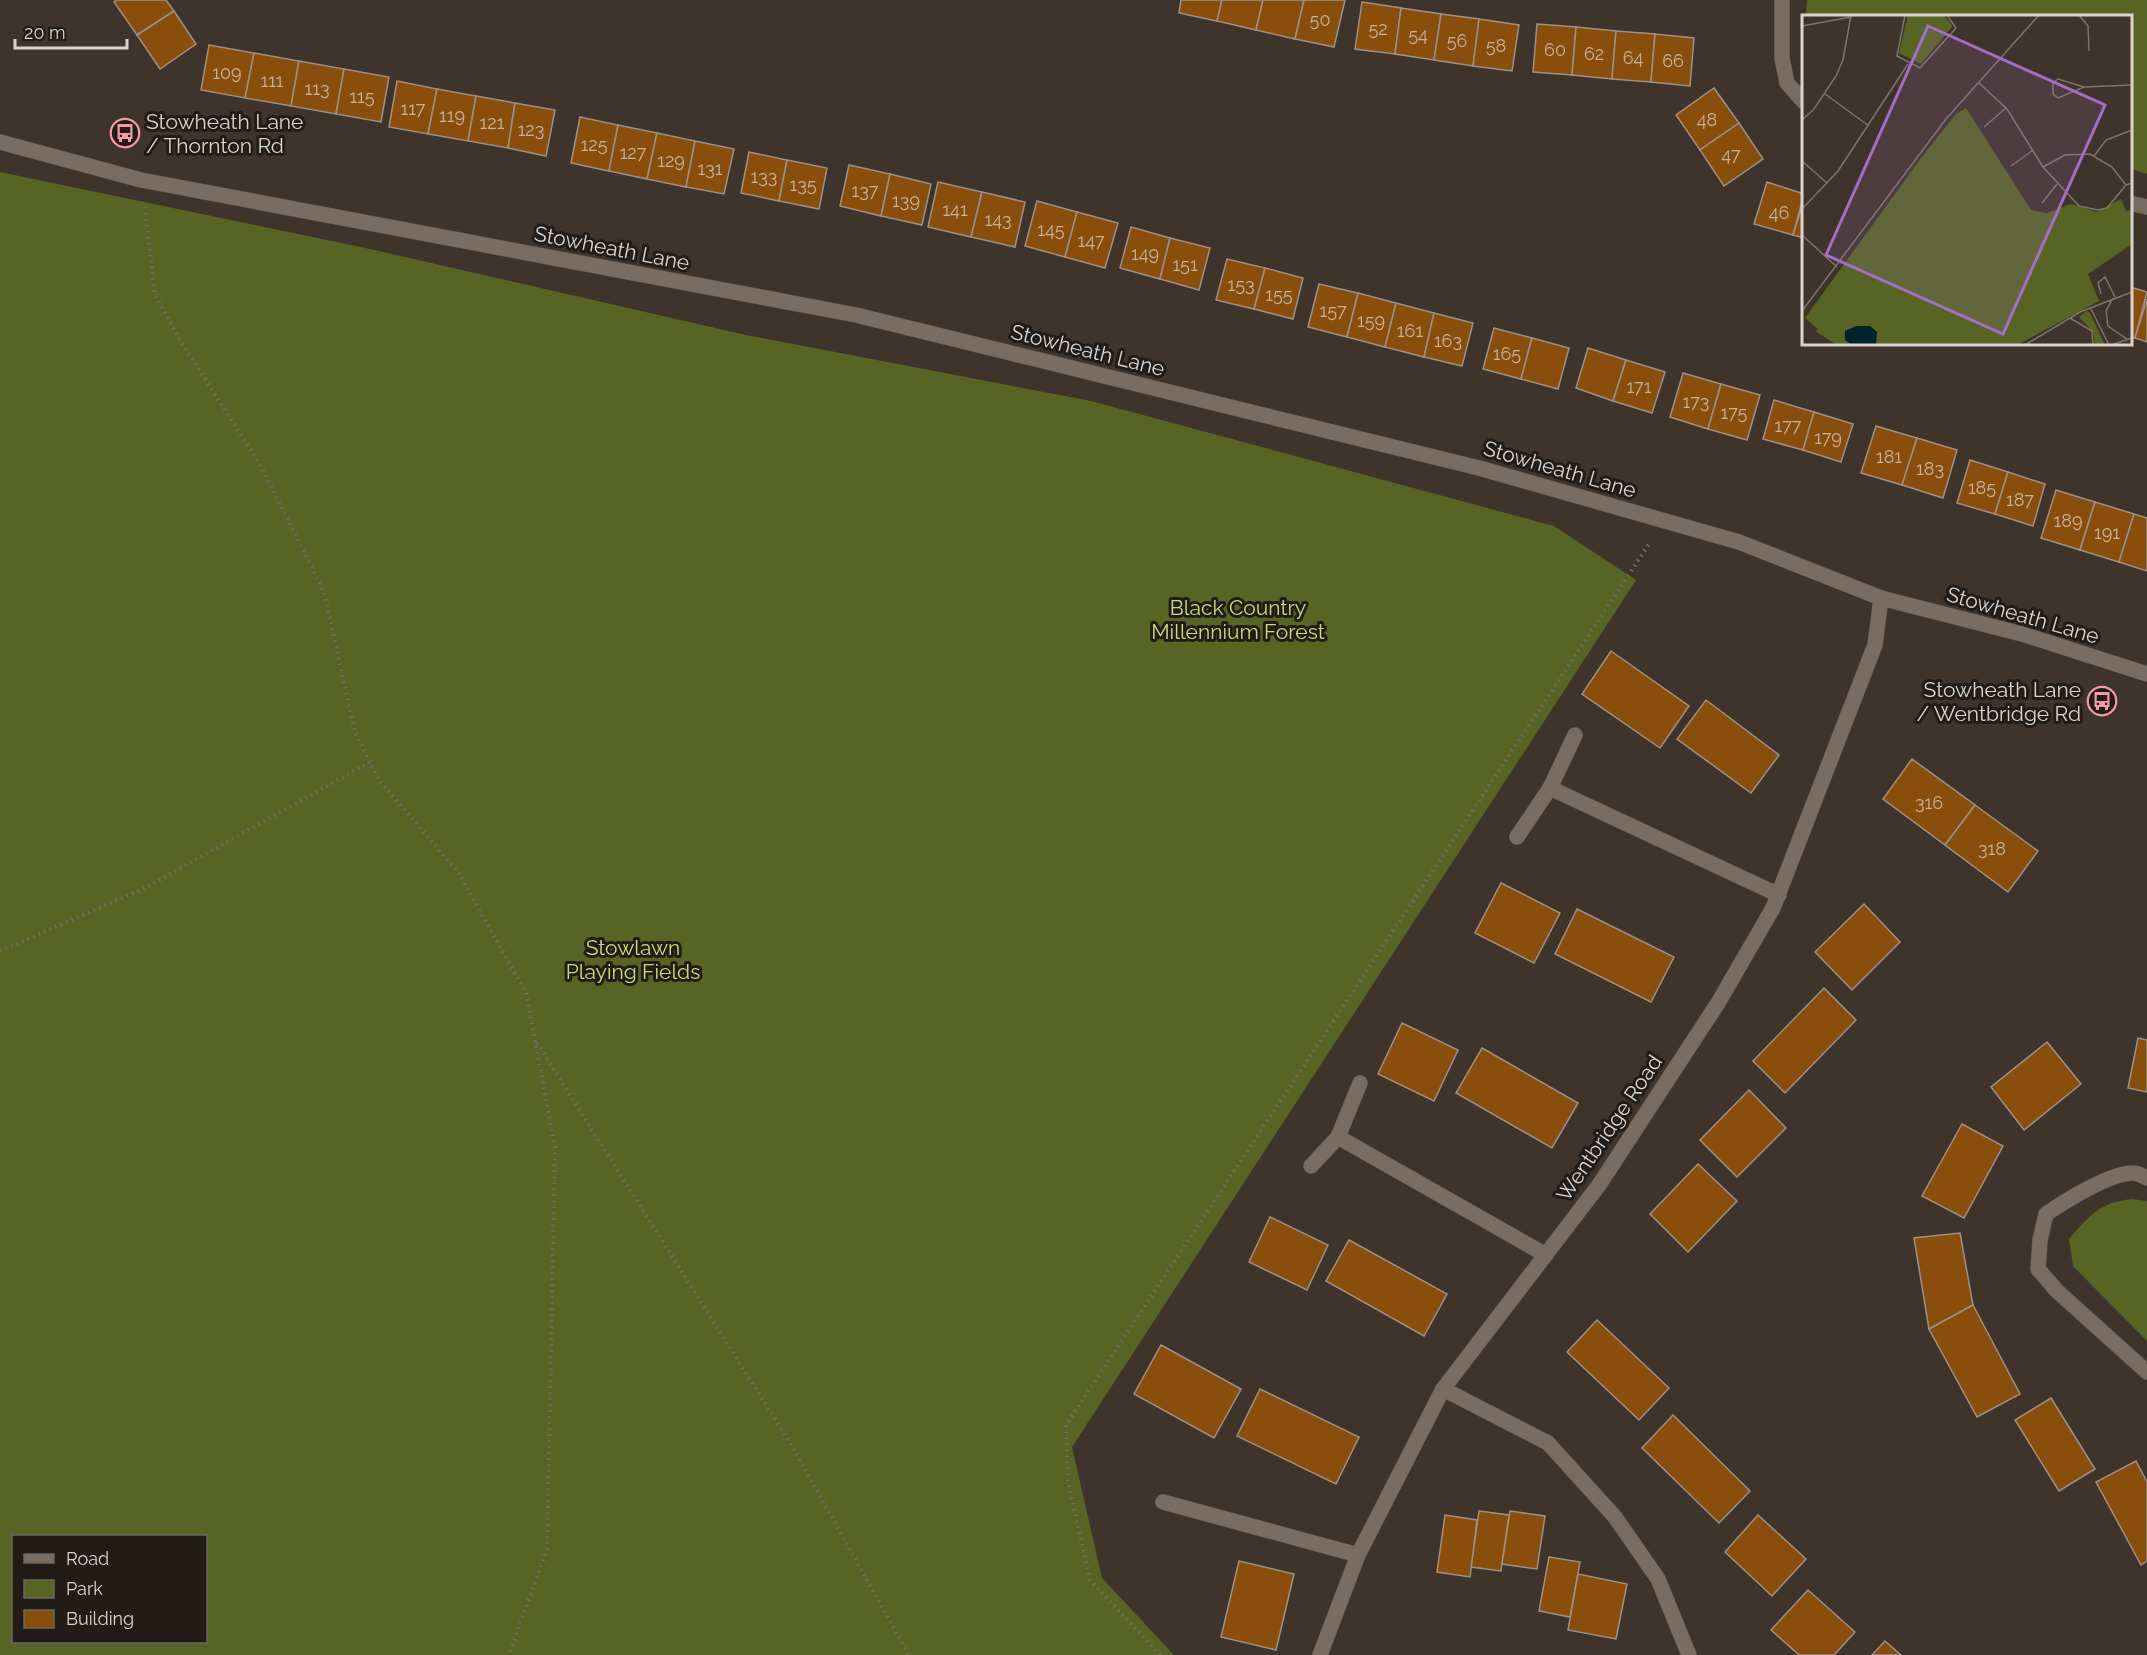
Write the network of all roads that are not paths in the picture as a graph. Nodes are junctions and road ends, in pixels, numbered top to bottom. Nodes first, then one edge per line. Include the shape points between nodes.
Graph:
1 (1782, 0) edge
2 (1802, 101) edge
3 (0, 142) edge
4 (2132, 203) edge
5 (2147, 207) edge
6 (1881, 598) junction
7 (2147, 674) edge
8 (1575, 735) dead end
9 (1550, 788) junction
10 (1518, 837) dead end
11 (1779, 895) junction
12 (1360, 1083) dead end
13 (1338, 1137) junction
14 (1311, 1166) dead end
15 (2147, 1178) edge
16 (1546, 1255) junction
17 (2147, 1372) edge
18 (1443, 1389) junction
19 (1162, 1502) dead end
20 (1358, 1555) junction
21 (1320, 1655) edge
22 (1689, 1655) edge

1 - 2 street via 1782,58 1787,83
3 - 6 street, Stowheath Lane via 141,180 856,315 1479,468 1739,542
4 - 5 street
6 - 7 street, Stowheath Lane via 2022,634
6 - 11 street, Wentbridge Road via 1875,645
8 - 9 street
9 - 10 street
9 - 11 street
11 - 16 street, Wentbridge Road via 1718,1003 1599,1185
12 - 13 street
13 - 14 street
13 - 16 street
15 - 17 street via 2134,1173 2107,1181 2071,1197 2046,1214 2038,1269
16 - 18 street, Wentbridge Road
18 - 20 street, Wentbridge Road
18 - 22 street via 1548,1443 1615,1517 1658,1579
19 - 20 street
20 - 21 street, Wentbridge Road

